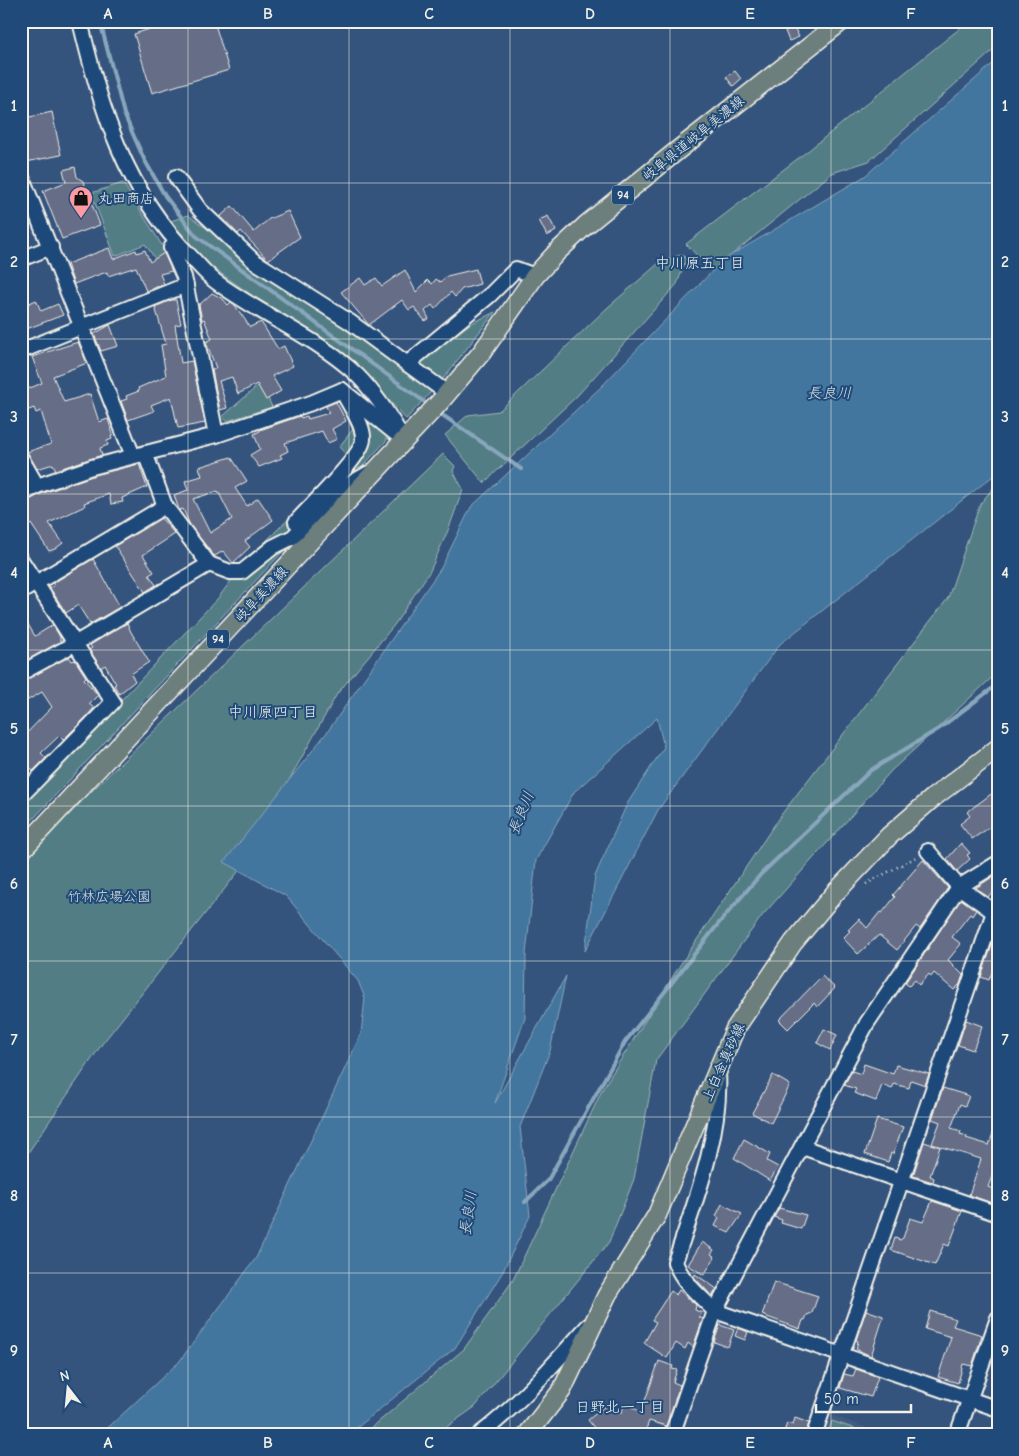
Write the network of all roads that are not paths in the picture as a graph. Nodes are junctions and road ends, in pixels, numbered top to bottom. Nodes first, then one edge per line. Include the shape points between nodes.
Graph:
1 (80, 21) edge
2 (842, 21) edge
3 (21, 175) edge
4 (176, 177) dead end
5 (176, 242) junction
6 (51, 248) junction
7 (21, 259) edge
8 (534, 276) junction
9 (186, 285) junction
10 (83, 326) junction
11 (21, 351) edge
12 (406, 364) junction
13 (342, 390) junction
14 (443, 398) junction
15 (409, 434) junction
16 (216, 435) junction
17 (139, 455) junction
18 (21, 458) edge
19 (377, 468) junction
20 (37, 486) junction
21 (21, 495) edge
22 (165, 506) junction
23 (272, 547) junction
24 (21, 560) edge
25 (208, 564) junction
26 (36, 583) junction
27 (21, 592) edge
28 (76, 644) junction
29 (21, 673) edge
30 (998, 748) edge
31 (21, 796) edge
32 (21, 851) edge
33 (928, 851) road end
34 (998, 862) edge
35 (960, 887) junction
36 (996, 914) edge
37 (718, 1067) junction
38 (802, 1147) junction
39 (901, 1181) junction
40 (998, 1214) edge
41 (714, 1311) junction
42 (599, 1314) junction
43 (998, 1318) edge
44 (842, 1355) junction
45 (970, 1399) junction
46 (998, 1409) edge
47 (479, 1435) edge
48 (527, 1435) edge
49 (672, 1435) edge
50 (814, 1435) edge
51 (957, 1435) edge

1 - 5 street via 120,155 156,219
2 - 8 main road, 岐阜県道岐阜美濃線 / 94 via 586,225
3 - 6 street
4 - 12 street via 200,210 254,260 350,322
5 - 9 street via 171,248
5 - 15 street via 214,280 356,374
6 - 7 street
6 - 10 street
8 - 12 street via 516,269 490,295
8 - 14 main road, 岐阜県道岐阜美濃線 / 94 via 482,352
9 - 10 street
9 - 16 street
10 - 11 street
10 - 17 street
12 - 14 street
13 - 15 street
13 - 16 street
13 - 23 street via 361,428 362,444 346,468
14 - 15 main road, 岐阜美濃線 / 94
15 - 19 main road, 岐阜美濃線 / 94
16 - 17 street
17 - 20 street
17 - 22 street
18 - 20 street
19 - 23 street via 342,489 294,537
19 - 32 main road, 岐阜美濃線 / 94
20 - 21 street
22 - 25 street
22 - 26 street
23 - 25 street via 242,572 230,572
24 - 26 street
25 - 28 street
26 - 27 street
26 - 28 street
28 - 29 street
28 - 31 street via 113,702
30 - 37 main road, 上白金真砂線 via 889,836 834,894 793,943 735,1029
33 - 35 street
34 - 35 street
35 - 36 street
35 - 38 street via 867,1023
36 - 39 street
37 - 41 street via 719,1089 705,1171 675,1262 679,1274
37 - 42 main road, 上白金真砂線 via 657,1215 607,1295
38 - 39 street
38 - 41 street
39 - 40 street
39 - 44 street
41 - 44 street
41 - 49 street
42 - 47 street via 546,1373
42 - 48 main road, 上白金真砂線 via 562,1390
43 - 45 street
44 - 45 street
44 - 50 street
45 - 46 street
45 - 51 street

